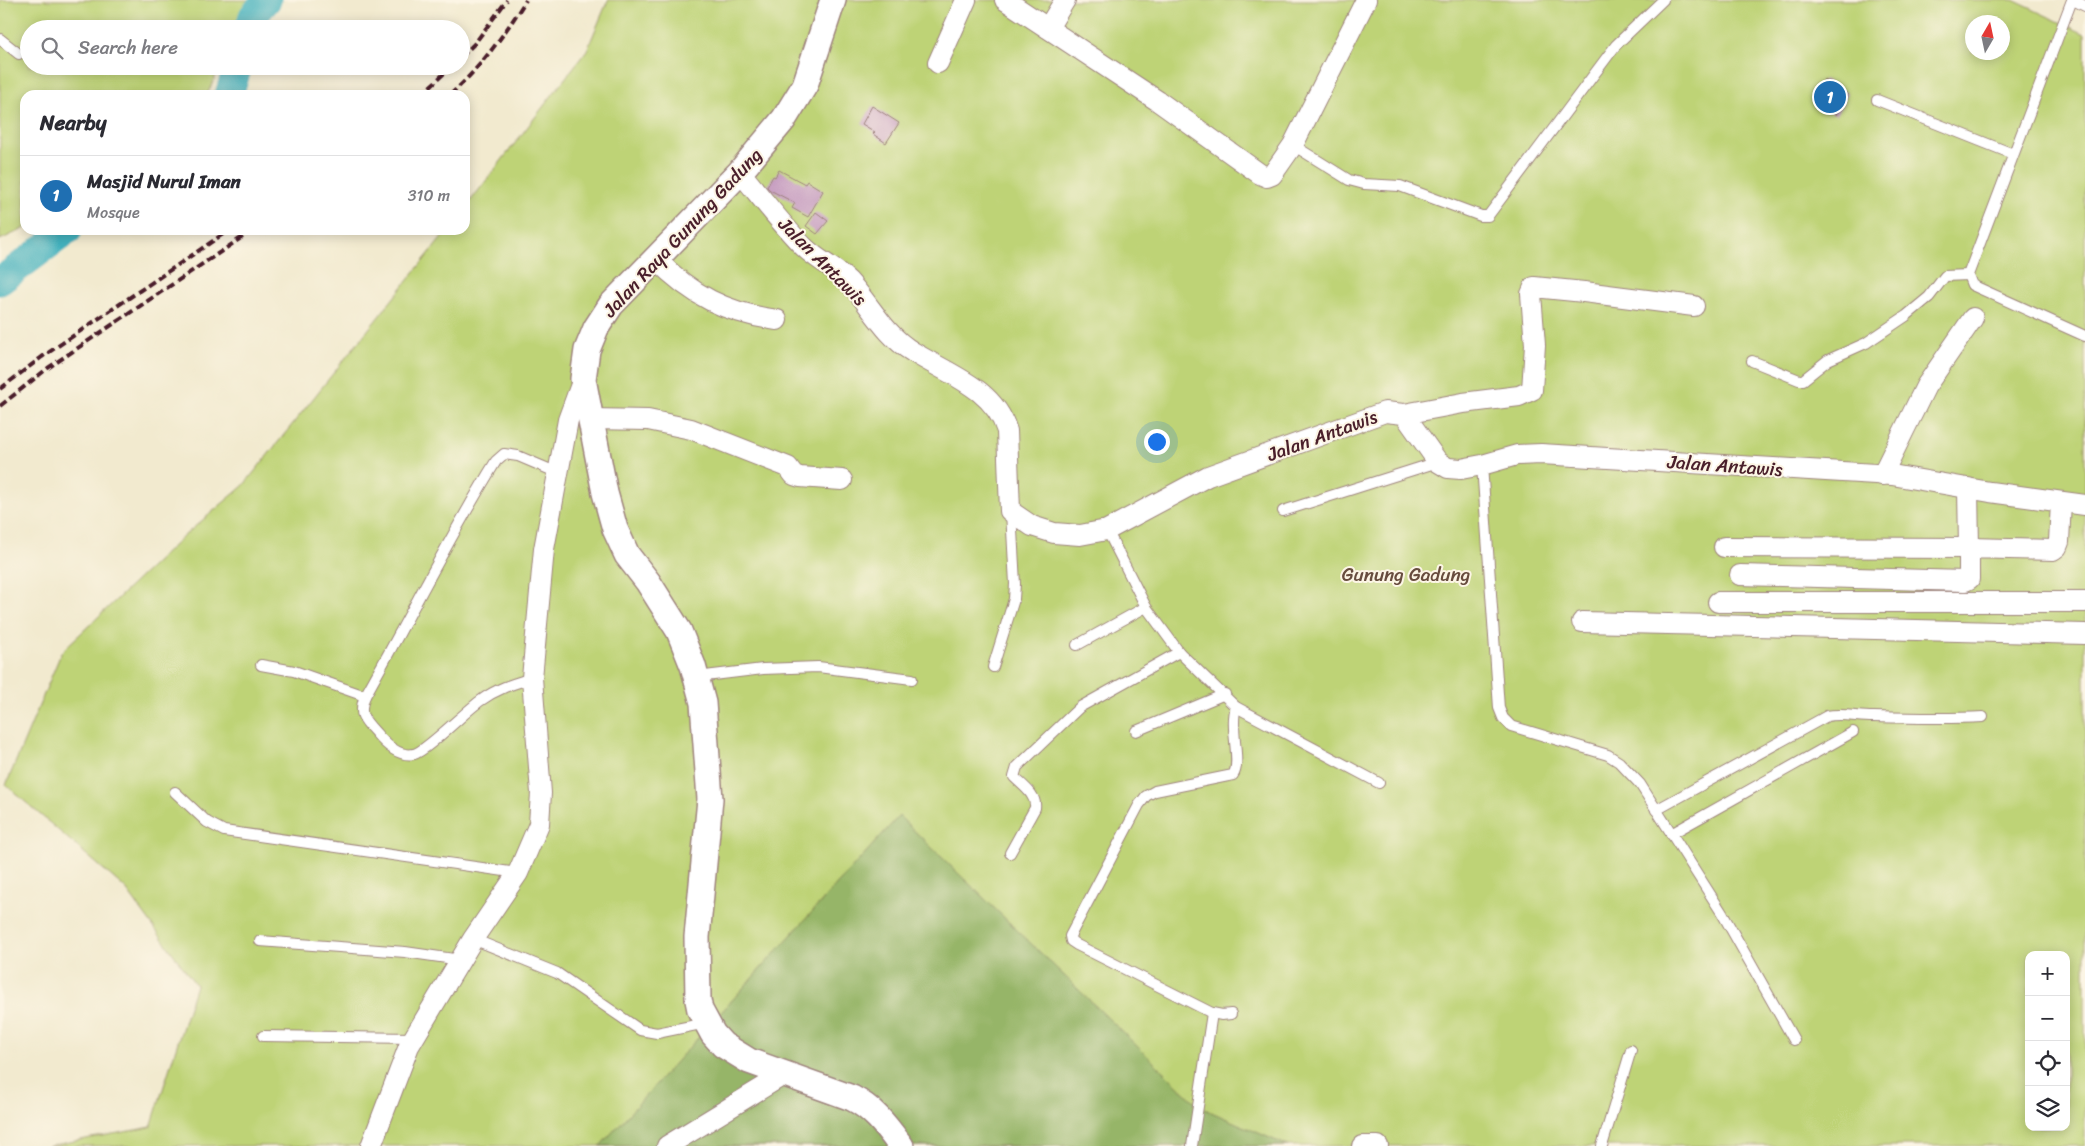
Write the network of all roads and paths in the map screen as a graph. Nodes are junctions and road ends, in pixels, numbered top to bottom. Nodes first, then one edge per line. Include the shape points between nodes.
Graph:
1 (833, 0) edge
2 (966, 0) edge
3 (1005, 0) edge
4 (1065, 0) edge
5 (1366, 0) edge
6 (1663, 0) edge
7 (2073, 0) edge
8 (2085, 6) edge
9 (1048, 28) junction
10 (0, 39) edge
11 (19, 54) dead end
12 (938, 63) dead end
13 (1877, 100) dead end
14 (1293, 145) junction
15 (2012, 154) junction
16 (740, 172) junction
17 (656, 259) junction
18 (1968, 275) junction
19 (1694, 306) dead end
20 (1973, 318) dead end
21 (777, 320) dead end
22 (2085, 336) edge
23 (1752, 361) dead end
24 (583, 379) junction
25 (1404, 414) junction
26 (590, 419) junction
27 (1438, 462) junction
28 (1482, 465) junction
29 (558, 473) junction
30 (1882, 475) junction
31 (842, 480) dead end
32 (1968, 488) junction
33 (2060, 502) junction
34 (2085, 505) edge
35 (1010, 511) junction
36 (1283, 511) dead end
37 (1107, 530) junction
38 (1724, 547) dead end
39 (1969, 548) junction
40 (1740, 575) dead end
41 (1718, 602) dead end
42 (2085, 602) edge
43 (1146, 607) junction
44 (1582, 622) dead end
45 (2085, 634) edge
46 (1077, 644) dead end
47 (1179, 652) junction
48 (262, 665) dead end
49 (993, 667) dead end
50 (696, 677) junction
51 (532, 678) junction
52 (912, 679) dead end
53 (1225, 694) junction
54 (365, 696) junction
55 (1236, 708) junction
56 (1983, 717) dead end
57 (1136, 731) dead end
58 (1853, 732) dead end
59 (1379, 783) dead end
60 (175, 792) dead end
61 (1656, 810) junction
62 (1672, 834) junction
63 (1010, 853) dead end
64 (518, 873) junction
65 (473, 939) junction
66 (260, 941) dead end
67 (461, 960) junction
68 (1212, 1013) junction
69 (1231, 1014) dead end
70 (706, 1023) junction
71 (263, 1036) dead end
72 (414, 1038) junction
73 (1794, 1040) dead end
74 (1631, 1050) dead end
75 (785, 1074) junction
76 (371, 1146) edge
77 (667, 1146) edge
78 (901, 1146) edge
79 (1192, 1146) edge
80 (1362, 1146) edge
81 (1378, 1146) edge
82 (1602, 1146) edge

1 - 16 street, Jalan Raya Gunung Gadung via 805,85 784,119
2 - 12 street
3 - 9 street
4 - 9 street
5 - 14 street
6 - 14 lane via 1616,45 1488,216 1400,186 1349,180
7 - 8 lane
7 - 15 lane
9 - 14 street via 1260,174 1272,175
10 - 11 lane
13 - 15 lane
15 - 18 lane
16 - 17 street, Jalan Raya Gunung Gadung
16 - 35 street, Jalan Antawis via 804,248 852,284 889,334 913,353 976,389 996,407 1007,431
17 - 21 street via 674,278 705,298 735,312
17 - 24 street, Jalan Raya Gunung Gadung via 611,305 596,328 587,350
18 - 22 lane via 1972,285
18 - 23 lane via 1945,276 1929,297 1906,316 1866,343 1828,360 1804,380
19 - 25 street via 1534,287 1531,294 1535,345 1532,390 1519,396
20 - 30 street via 1926,386
24 - 26 street, Jalan Raya Gunung Gadung
24 - 29 street via 568,420
25 - 27 street, Jalan Antawis
25 - 37 street, Jalan Antawis via 1385,412 1208,476
26 - 31 street via 648,420 691,429 788,467 800,478
26 - 50 street, Jalan Raya Gunung Gadung via 615,529 627,555 679,631
27 - 28 street, Jalan Antawis via 1454,469
27 - 36 lane
28 - 30 street, Jalan Antawis via 1517,455 1541,454
28 - 61 lane via 1499,708 1503,718 1511,726 1608,755 1629,771
29 - 51 street via 544,549
29 - 54 lane via 518,456 504,454 496,461
30 - 32 street, Jalan Antawis
32 - 33 street, Jalan Antawis
32 - 39 street
33 - 34 street, Jalan Antawis
33 - 39 street via 2059,542 2053,550
35 - 37 street, Jalan Antawis via 1032,526 1054,533 1080,535
35 - 49 lane via 1014,599
37 - 43 lane
38 - 39 street
39 - 40 street via 1970,574 1965,581
41 - 42 street
43 - 46 lane
43 - 47 lane
44 - 45 street
47 - 53 lane
47 - 63 lane via 1080,707 1017,767 1014,777 1036,802
48 - 54 lane via 294,671
50 - 52 lane via 818,667
50 - 70 street, Jalan Raya Gunung Gadung via 703,703 710,799 696,937 698,1000
51 - 54 lane via 501,687 456,720 423,750 412,754 400,753 377,734 361,713
51 - 64 street via 541,793 539,824
53 - 55 lane
53 - 57 lane
55 - 59 lane
55 - 68 lane via 1233,723 1236,766 1233,776 1155,791 1146,796 1070,936 1077,945
56 - 61 lane via 1826,716
58 - 62 lane
60 - 64 lane via 207,822 224,831
61 - 62 lane
62 - 73 lane
64 - 65 street
65 - 67 street
65 - 70 lane via 557,973 646,1032 657,1033
66 - 67 lane via 405,952
67 - 72 street
68 - 69 lane
68 - 79 lane
70 - 75 street, Jalan Raya Gunung Gadung via 724,1045 737,1054
71 - 72 lane
72 - 76 street
74 - 82 lane
75 - 77 street
75 - 78 street, Jalan Raya Gunung Gadung via 865,1105 878,1115
80 - 81 street

